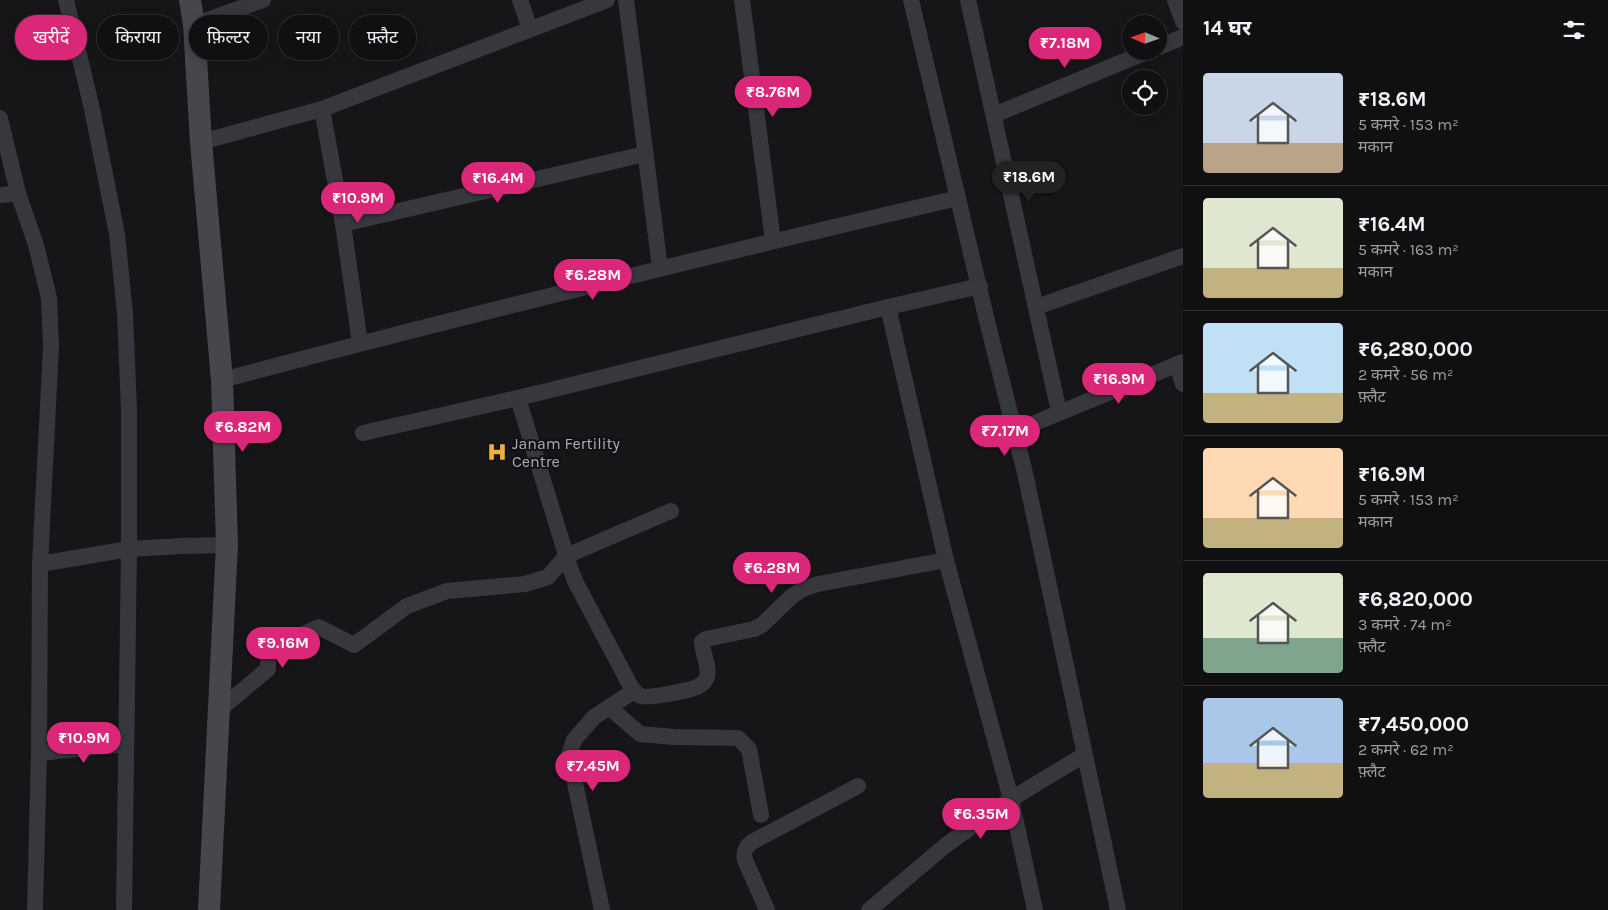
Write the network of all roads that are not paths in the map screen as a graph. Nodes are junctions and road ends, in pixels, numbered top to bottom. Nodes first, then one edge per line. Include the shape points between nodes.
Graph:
1 (66, 0) edge
2 (190, 0) edge
3 (263, 0) edge
4 (520, 0) edge
5 (607, 0) edge
6 (626, 0) edge
7 (742, 0) edge
8 (911, 0) edge
9 (968, 0) edge
10 (1175, 0) edge
11 (192, 15) edge
12 (223, 15) edge
13 (1183, 22) edge
14 (530, 29) junction
15 (1183, 37) edge
16 (1168, 43) edge
17 (196, 60) edge
18 (1127, 60) edge
19 (322, 109) junction
20 (994, 115) junction
21 (0, 118) edge
22 (201, 142) junction
23 (645, 154) junction
24 (18, 193) junction
25 (0, 195) edge
26 (958, 198) junction
27 (343, 224) junction
28 (773, 241) junction
29 (1183, 256) edge
30 (660, 268) junction
31 (980, 286) junction
32 (888, 306) junction
33 (1036, 307) junction
34 (360, 343) junction
35 (1180, 363) edge
36 (222, 380) junction
37 (1183, 384) edge
38 (518, 398) junction
39 (1051, 415) junction
40 (1021, 428) junction
41 (363, 434) dead end
42 (671, 511) dead end
43 (226, 545) junction
44 (129, 549) junction
45 (566, 556) junction
46 (946, 560) junction
47 (40, 564) junction
48 (634, 691) junction
49 (610, 708) junction
50 (218, 711) junction
51 (126, 744) junction
52 (39, 753) junction
53 (1084, 755) junction
54 (858, 786) dead end
55 (1011, 799) junction
56 (761, 814) dead end
57 (35, 910) edge
58 (124, 910) edge
59 (209, 910) edge
60 (602, 910) edge
61 (767, 910) edge
62 (869, 910) edge
63 (1035, 910) edge
64 (1118, 910) edge

1 - 44 street via 117,234 126,332
2 - 11 street
3 - 12 street
4 - 14 street
5 - 14 street
6 - 23 street
7 - 28 street
8 - 26 street
9 - 20 street
10 - 13 street
14 - 19 street
15 - 16 street
17 - 22 street
18 - 20 street
19 - 22 street
19 - 27 street
20 - 33 street
21 - 24 street
22 - 36 street
23 - 27 street
23 - 30 street
24 - 25 street
24 - 47 street via 36,245 51,320
26 - 28 street
26 - 31 street
27 - 34 street
28 - 30 street
29 - 33 street
30 - 34 street
31 - 32 street
31 - 40 street via 988,325
32 - 38 street
32 - 46 street
33 - 39 street
34 - 36 street
35 - 37 street
35 - 39 street
36 - 43 street
38 - 41 street
38 - 45 street
39 - 40 street
40 - 53 street via 1027,483
42 - 45 street
43 - 44 street
43 - 50 street
44 - 47 street
44 - 51 street
45 - 48 street via 576,583
45 - 50 street via 548,577 526,584 447,592 407,606 354,645 319,626 268,650 268,669
46 - 48 street via 803,589 762,624 702,642 707,677 700,686 650,697 640,696
46 - 55 street
47 - 52 street
48 - 49 street
49 - 56 street via 640,734 738,738 749,749
49 - 60 street via 594,717 574,740 569,755
50 - 59 street
51 - 52 street
51 - 58 street
52 - 57 street
53 - 55 street
53 - 64 street
54 - 61 street via 745,848 745,860
55 - 62 street via 946,845
55 - 63 street

